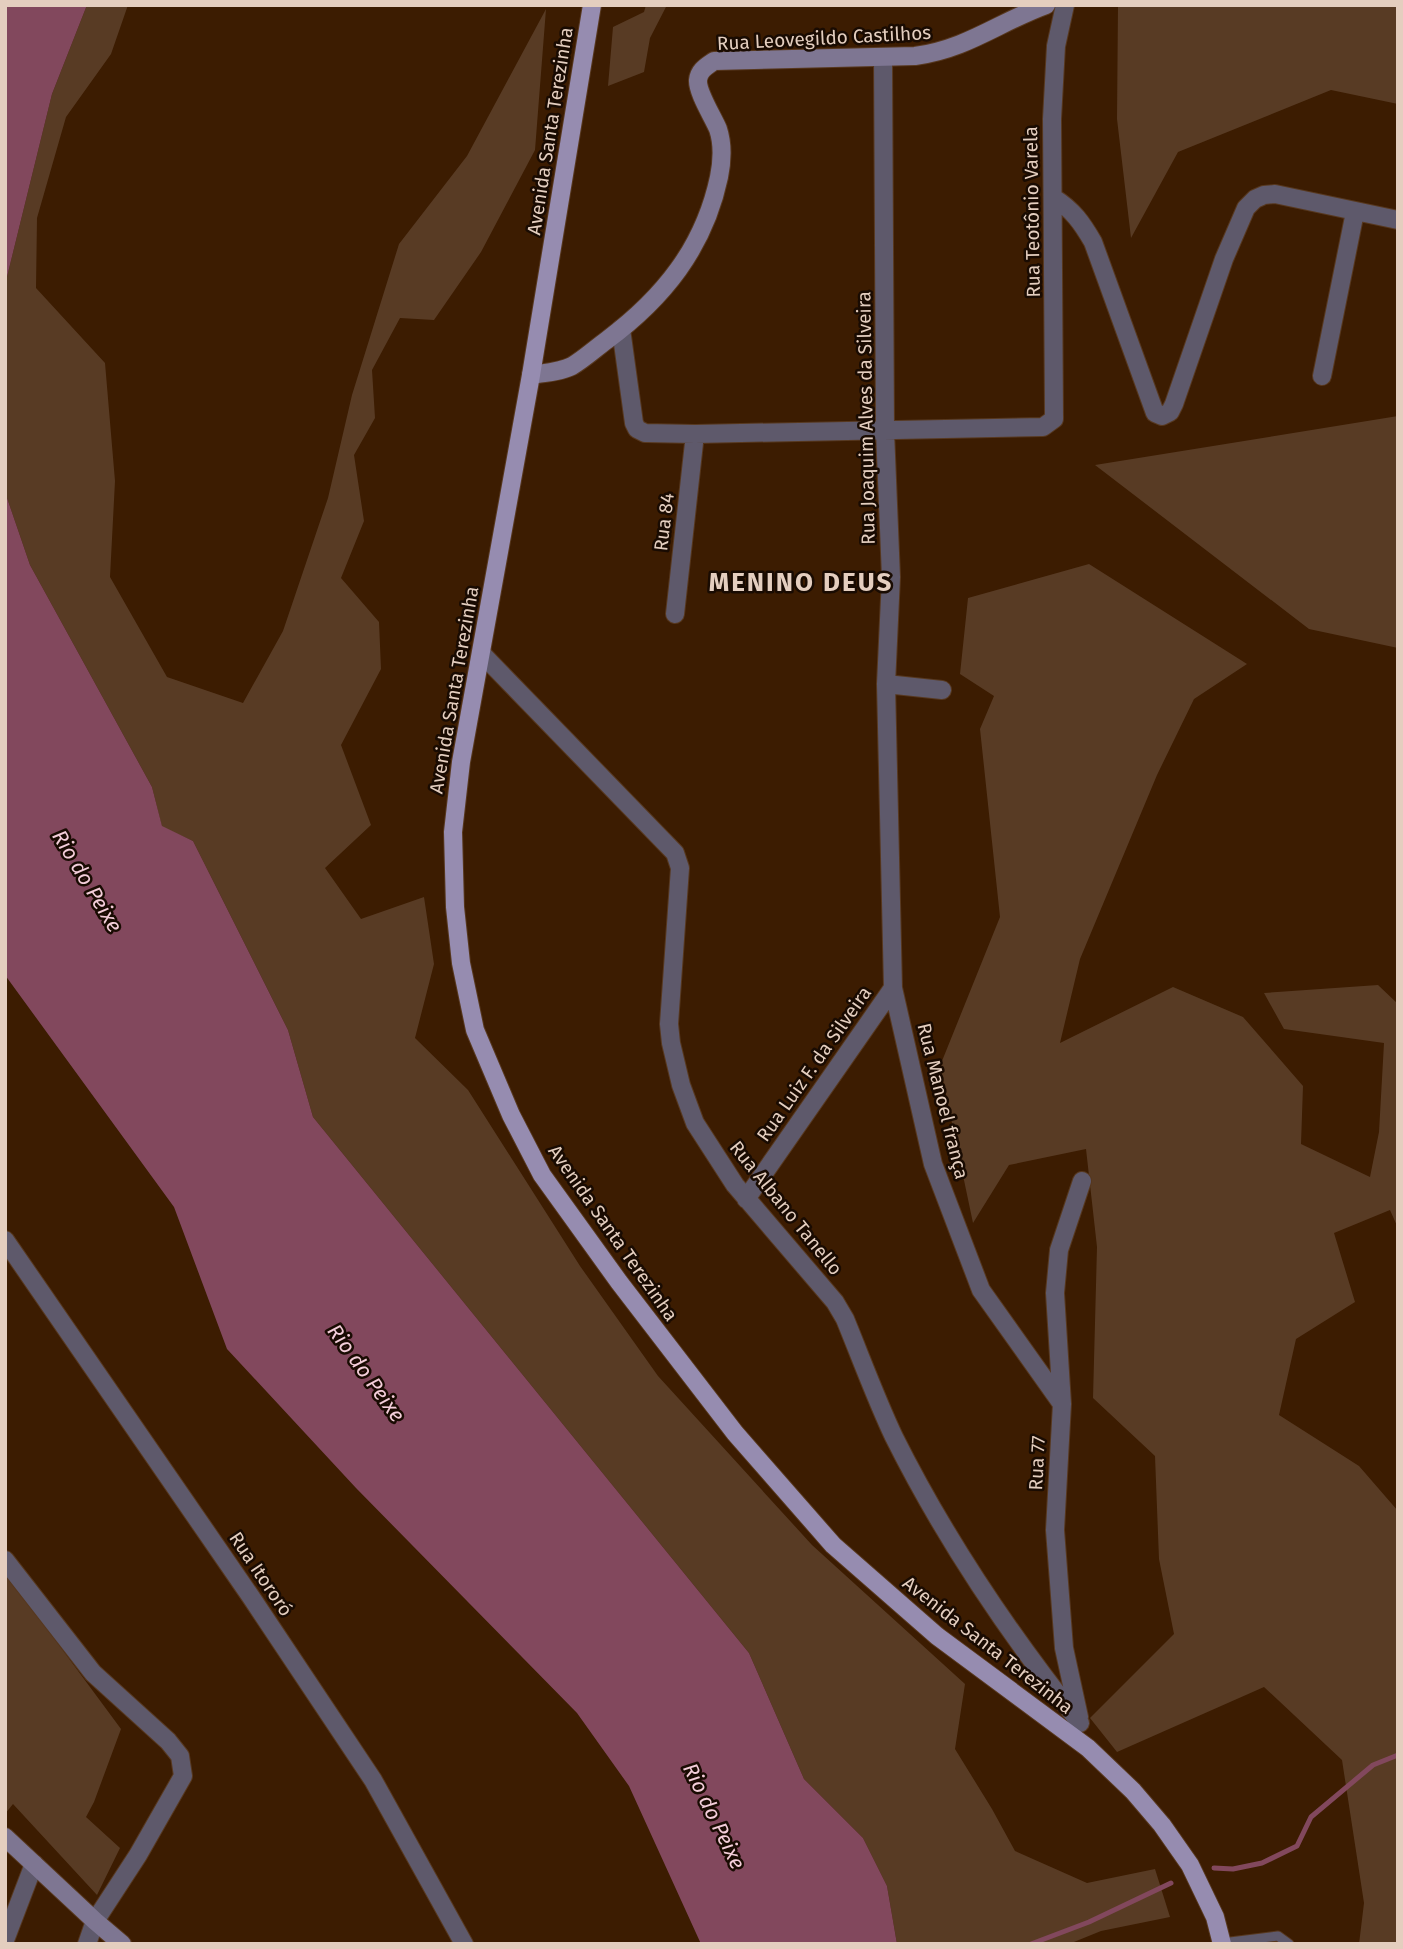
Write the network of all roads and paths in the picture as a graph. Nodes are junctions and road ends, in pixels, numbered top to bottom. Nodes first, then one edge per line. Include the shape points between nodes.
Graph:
1 (592, 5) edge
2 (1046, 5) edge
3 (1065, 5) edge
4 (883, 57) junction
5 (1054, 198) junction
6 (1356, 212) junction
7 (1398, 220) edge
8 (621, 329) junction
9 (531, 375) junction
10 (1321, 376) dead end
11 (885, 431) junction
12 (695, 434) junction
13 (675, 614) dead end
14 (481, 653) junction
15 (886, 684) junction
16 (942, 690) dead end
17 (893, 988) junction
18 (1082, 1181) dead end
19 (746, 1199) junction
20 (5, 1240) edge
21 (1062, 1404) junction
22 (5, 1560) edge
23 (1080, 1723) junction
24 (1088, 1748) junction
25 (5, 1837) edge
26 (34, 1864) junction
27 (94, 1922) junction
28 (5, 1940) edge
29 (1222, 1943) edge
30 (87, 1944) edge
31 (122, 1944) edge
32 (464, 1944) edge
33 (1289, 1944) edge

1 - 9 main road, Avenida Santa Terezinha
2 - 4 street, Rua Leovegildo Castilhos via 941,52
3 - 5 street, Rua Teotônio Varela via 1054,72
4 - 8 street, Rua Leovegildo Castilhos via 715,61 700,71 697,83 719,132 722,155 712,200 701,230 670,282
4 - 11 street, Rua Joaquim Alves da Silveira
5 - 6 street via 1079,219 1093,242 1155,413 1162,416 1174,404 1246,208 1255,199 1275,194
5 - 11 street, Rua Teotônio Varela via 1054,419 1043,427
6 - 7 street
6 - 10 street
8 - 9 street, Rua Leovegildo Castilhos via 571,367
8 - 12 street via 637,429
9 - 14 main road, Avenida Santa Terezinha
11 - 12 street
11 - 15 street, Rua Joaquim Alves da Silveira via 891,577
12 - 13 street, Rua 84
14 - 19 street, Rua Albano Tanello via 675,853 680,868 671,1043 695,1123
14 - 24 main road, Avenida Santa Terezinha via 453,832 461,963 475,1030 542,1175 735,1433 833,1545 937,1636
15 - 16 street
15 - 17 street, Rua Joaquim Alves da Silveira
17 - 19 street, Rua Luiz F. da Silveira
17 - 21 street, Rua Manoel frança via 933,1164 981,1290
18 - 21 street, Rua 77 via 1059,1250 1055,1293
19 - 23 street, Rua Albano Tanello via 840,1311 893,1435 968,1568
20 - 32 street, Rua Itororó via 373,1780
21 - 23 street, Rua 77 via 1055,1530 1064,1648
22 - 27 street via 93,1673 169,1741 183,1766 183,1776
23 - 24 street, Rua 77
24 - 29 main road, Avenida Santa Terezinha via 1162,1825 1190,1864
25 - 26 street
26 - 27 street
26 - 28 street
27 - 30 street
27 - 31 street
29 - 33 lane via 1278,1936

